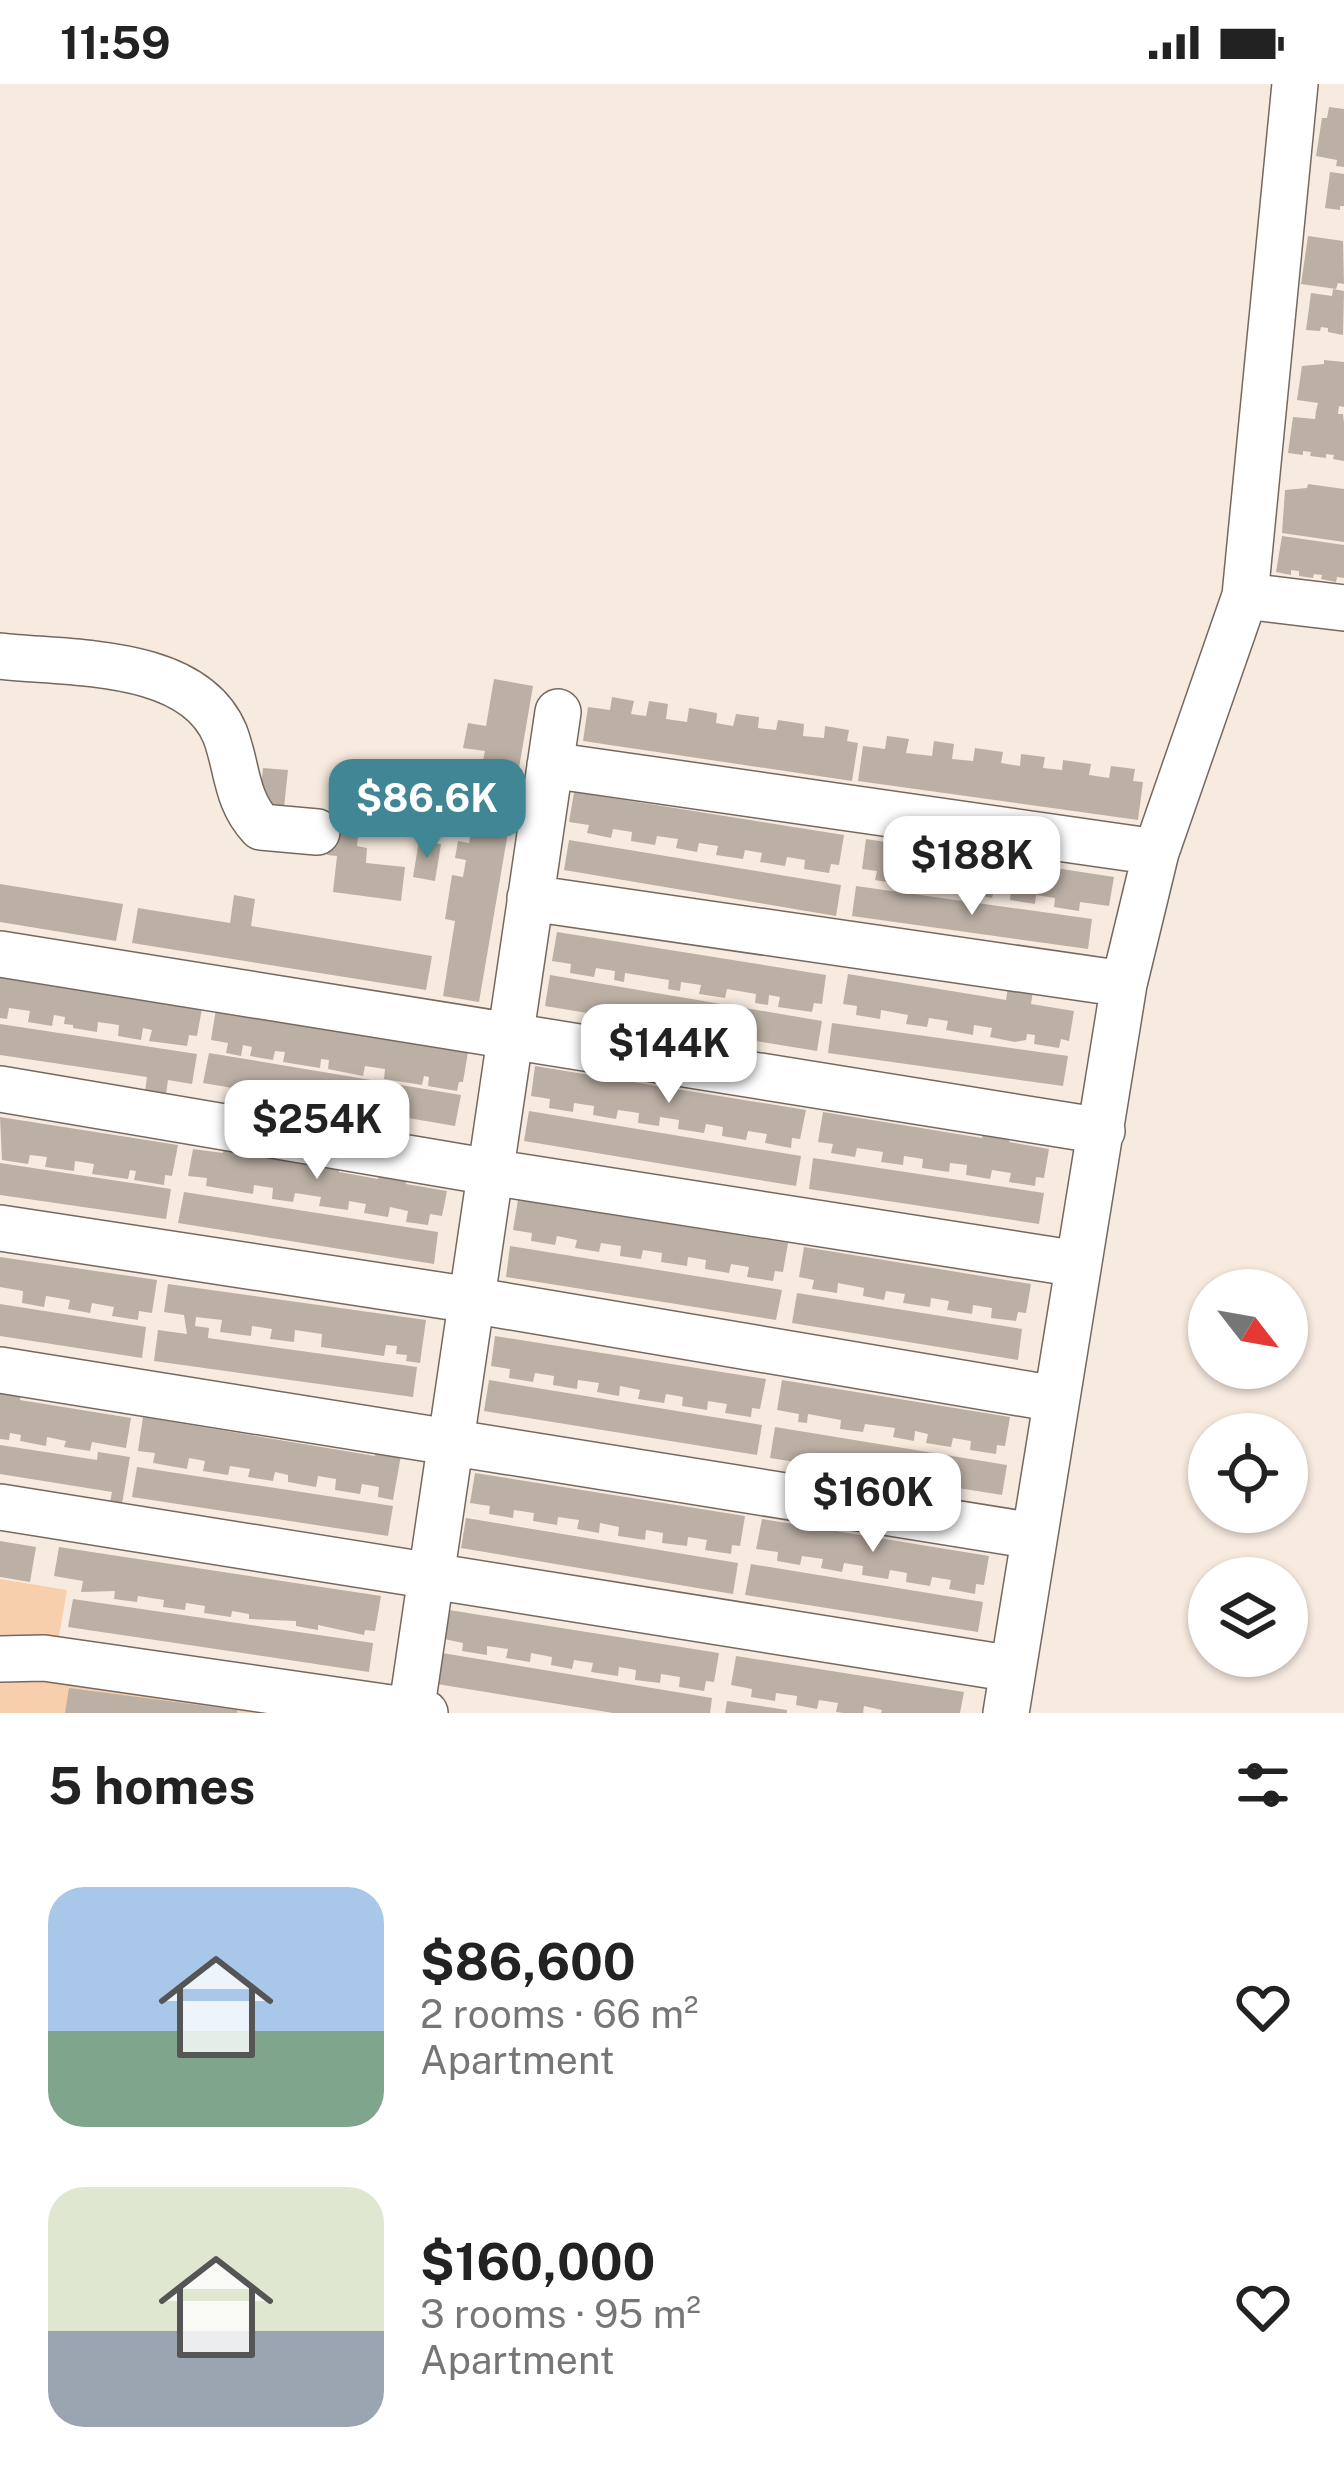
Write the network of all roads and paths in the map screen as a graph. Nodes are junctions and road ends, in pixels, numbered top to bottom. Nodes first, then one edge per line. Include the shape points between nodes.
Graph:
1 (1295, 84) edge
2 (1245, 596) junction
3 (1344, 608) edge
4 (0, 656) edge
5 (558, 712) dead end
6 (550, 765) junction
7 (317, 832) dead end
8 (1156, 852) junction
9 (530, 898) junction
10 (0, 953) edge
11 (1124, 984) junction
12 (510, 1036) junction
13 (0, 1089) edge
14 (1102, 1131) junction
15 (490, 1172) junction
16 (0, 1228) edge
17 (1078, 1264) junction
18 (471, 1300) junction
19 (0, 1370) edge
20 (1056, 1400) junction
21 (450, 1440) junction
22 (0, 1507) edge
23 (1034, 1536) junction
24 (430, 1575) junction
25 (0, 1659) edge
26 (1010, 1691) edge
27 (300, 1704) edge
28 (415, 1712) edge

1 - 2 street
2 - 3 street
2 - 8 street
4 - 7 street via 151,674 182,686 224,734 246,811 261,827
5 - 6 street
6 - 8 street
6 - 9 street
8 - 11 street
9 - 11 street
9 - 12 street
10 - 12 street
11 - 14 street
12 - 14 street
12 - 15 street
13 - 15 street
14 - 17 street
15 - 17 street
15 - 18 street
16 - 18 street
17 - 20 street
18 - 20 street
18 - 21 street
19 - 21 street
20 - 23 street
21 - 23 street
21 - 24 street
22 - 24 street
23 - 26 street
24 - 26 street
24 - 28 street
25 - 27 street via 44,1658
27 - 28 street

